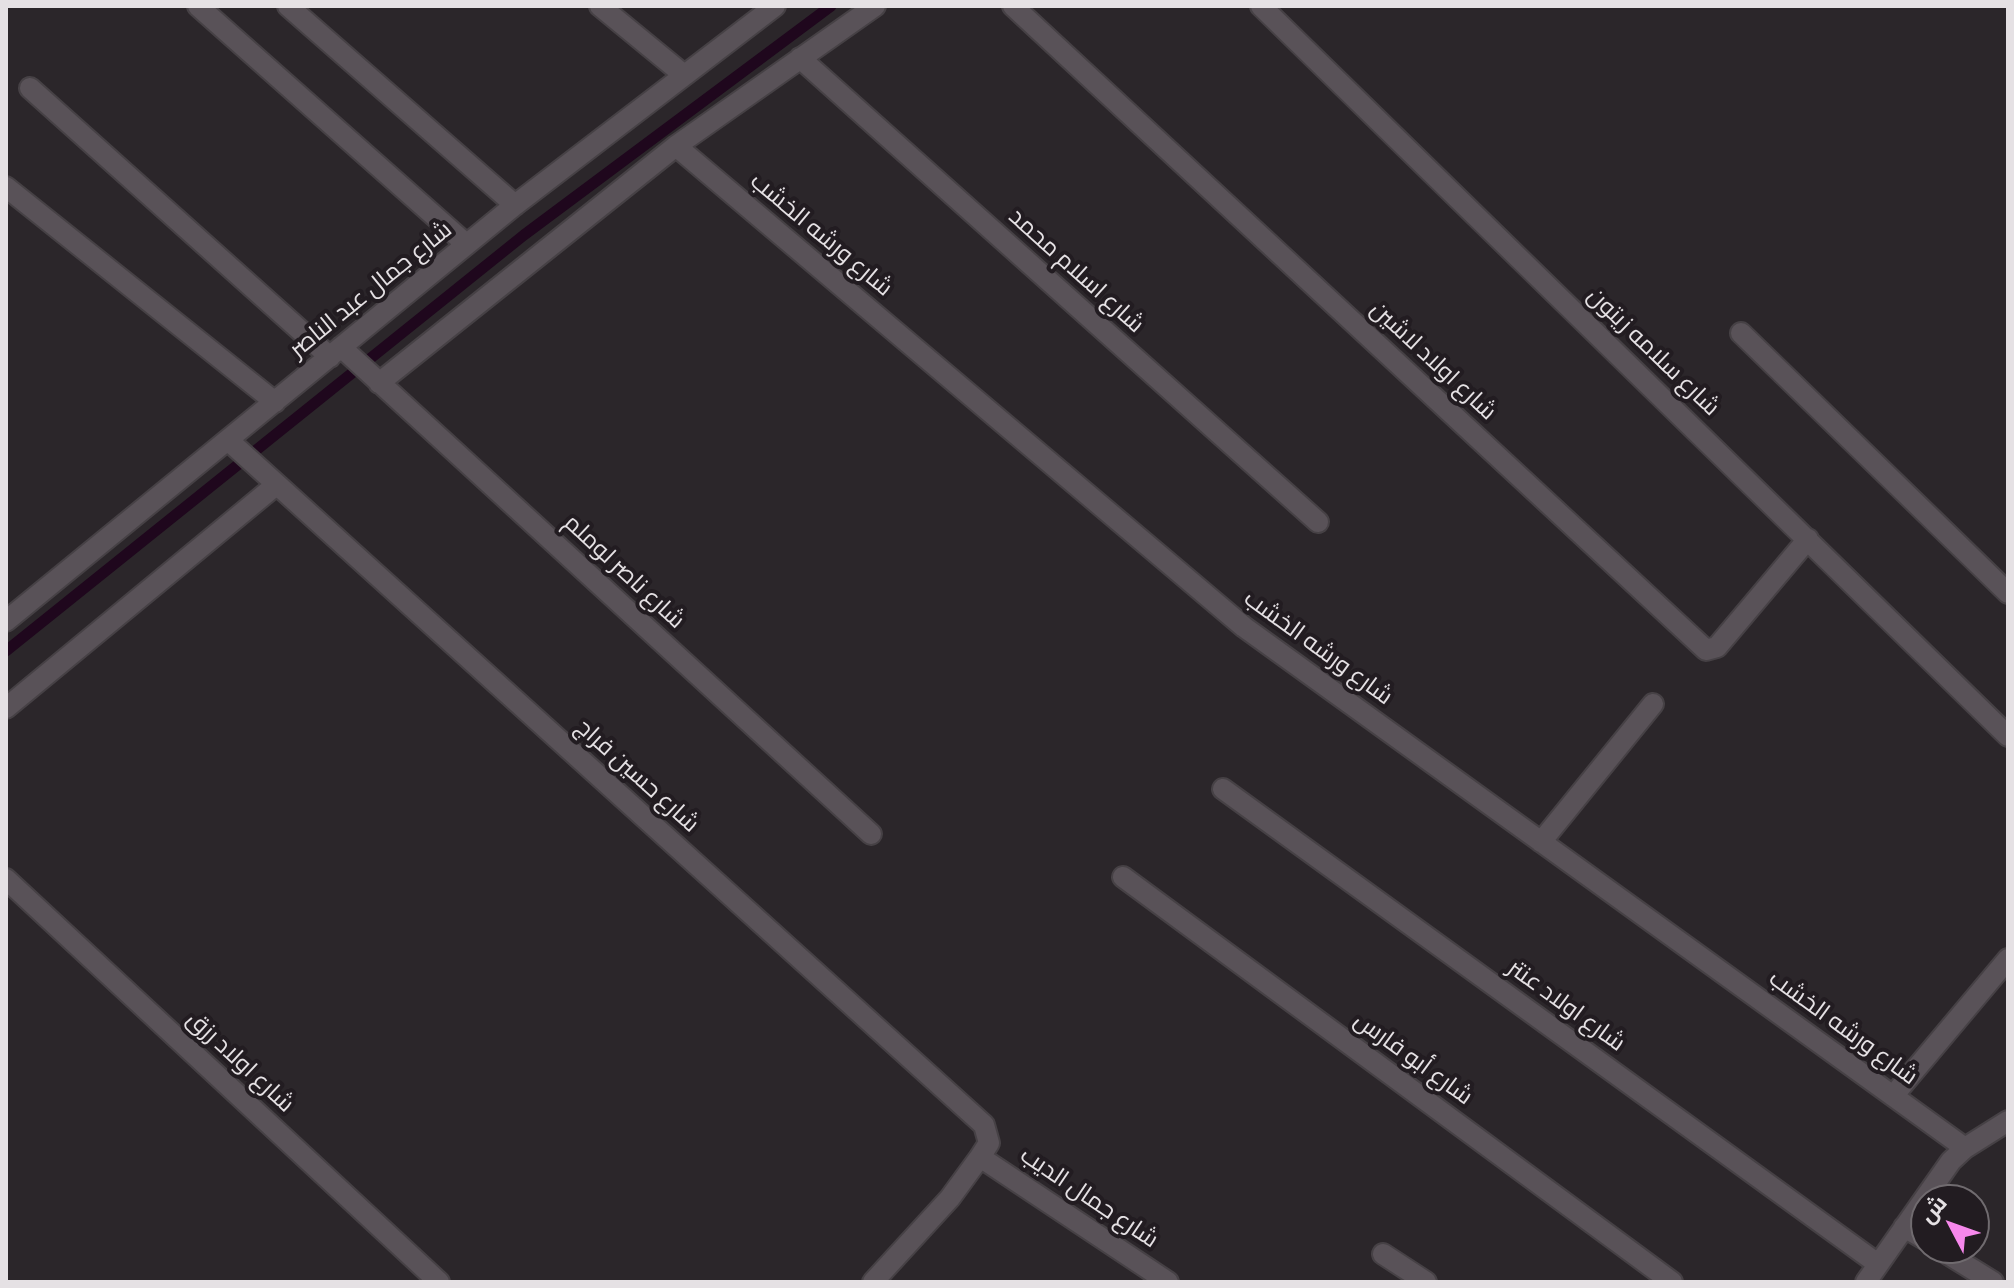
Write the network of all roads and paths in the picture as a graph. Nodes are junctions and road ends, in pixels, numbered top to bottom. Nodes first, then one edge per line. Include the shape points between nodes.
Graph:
1 (198, 6) edge
2 (288, 6) edge
3 (600, 6) edge
4 (775, 6) edge
5 (875, 6) edge
6 (1013, 6) edge
7 (1261, 6) edge
8 (800, 58) junction
9 (684, 75) junction
10 (30, 88) dead end
11 (676, 146) junction
12 (6, 187) edge
13 (515, 205) junction
14 (466, 244) junction
15 (1741, 333) dead end
16 (340, 353) junction
17 (373, 377) junction
18 (275, 402) junction
19 (232, 444) junction
20 (276, 485) junction
21 (1318, 522) dead end
22 (1808, 539) junction
23 (2008, 593) edge
24 (6, 621) edge
25 (1653, 704) dead end
26 (6, 708) edge
27 (2008, 736) edge
28 (1223, 789) dead end
29 (871, 834) dead end
30 (1541, 842) junction
31 (1123, 877) dead end
32 (6, 879) edge
33 (2008, 959) edge
34 (1893, 1096) junction
35 (2008, 1121) edge
36 (1965, 1148) junction
37 (980, 1157) junction
38 (1904, 1227) junction
39 (1910, 1231) edge
40 (1383, 1254) dead end
41 (1878, 1264) junction
42 (1964, 1264) edge
43 (439, 1282) edge
44 (873, 1282) edge
45 (1168, 1282) edge
46 (1426, 1282) edge
47 (1672, 1282) edge
48 (1866, 1282) edge
49 (1993, 1282) edge

1 - 14 street
2 - 13 street
3 - 9 street
4 - 9 street, شارع جمال عبد الناصر
5 - 8 street
6 - 22 street, شارع اولاد لاشين via 1706,650 1717,647
7 - 22 street, شارع سلامه زيتون
8 - 11 street
8 - 21 street, شارع اسلام محمد
9 - 13 street, شارع جمال عبد الناصر
10 - 16 street, شارع ناصر لوملم
11 - 17 street
11 - 30 street, شارع ورشه الخشب via 1244,627
12 - 18 street
13 - 14 street, شارع جمال عبد الناصر
14 - 16 street, شارع جمال عبد الناصر
15 - 23 street
16 - 17 street, شارع ناصر لوملم
16 - 18 street, شارع جمال عبد الناصر
17 - 29 street, شارع ناصر لوملم
18 - 19 street, شارع جمال عبد الناصر
19 - 20 street, شارع حسين فراج
19 - 24 street, شارع جمال عبد الناصر
20 - 26 street
20 - 37 street, شارع حسين فراج via 984,1125 989,1143
22 - 27 street, شارع سلامه زيتون
25 - 30 street
28 - 41 street, شارع اولاد عنتر
30 - 34 street, شارع ورشه الخشب
31 - 47 street, شارع أبو فارس
32 - 43 street, شارع اولاد رزق
33 - 34 street
34 - 36 street, شارع ورشه الخشب
35 - 36 street
36 - 38 street
37 - 44 street
37 - 45 street, شارع جمال الديب
38 - 39 street
38 - 41 street
40 - 46 street
41 - 48 street
42 - 49 street

